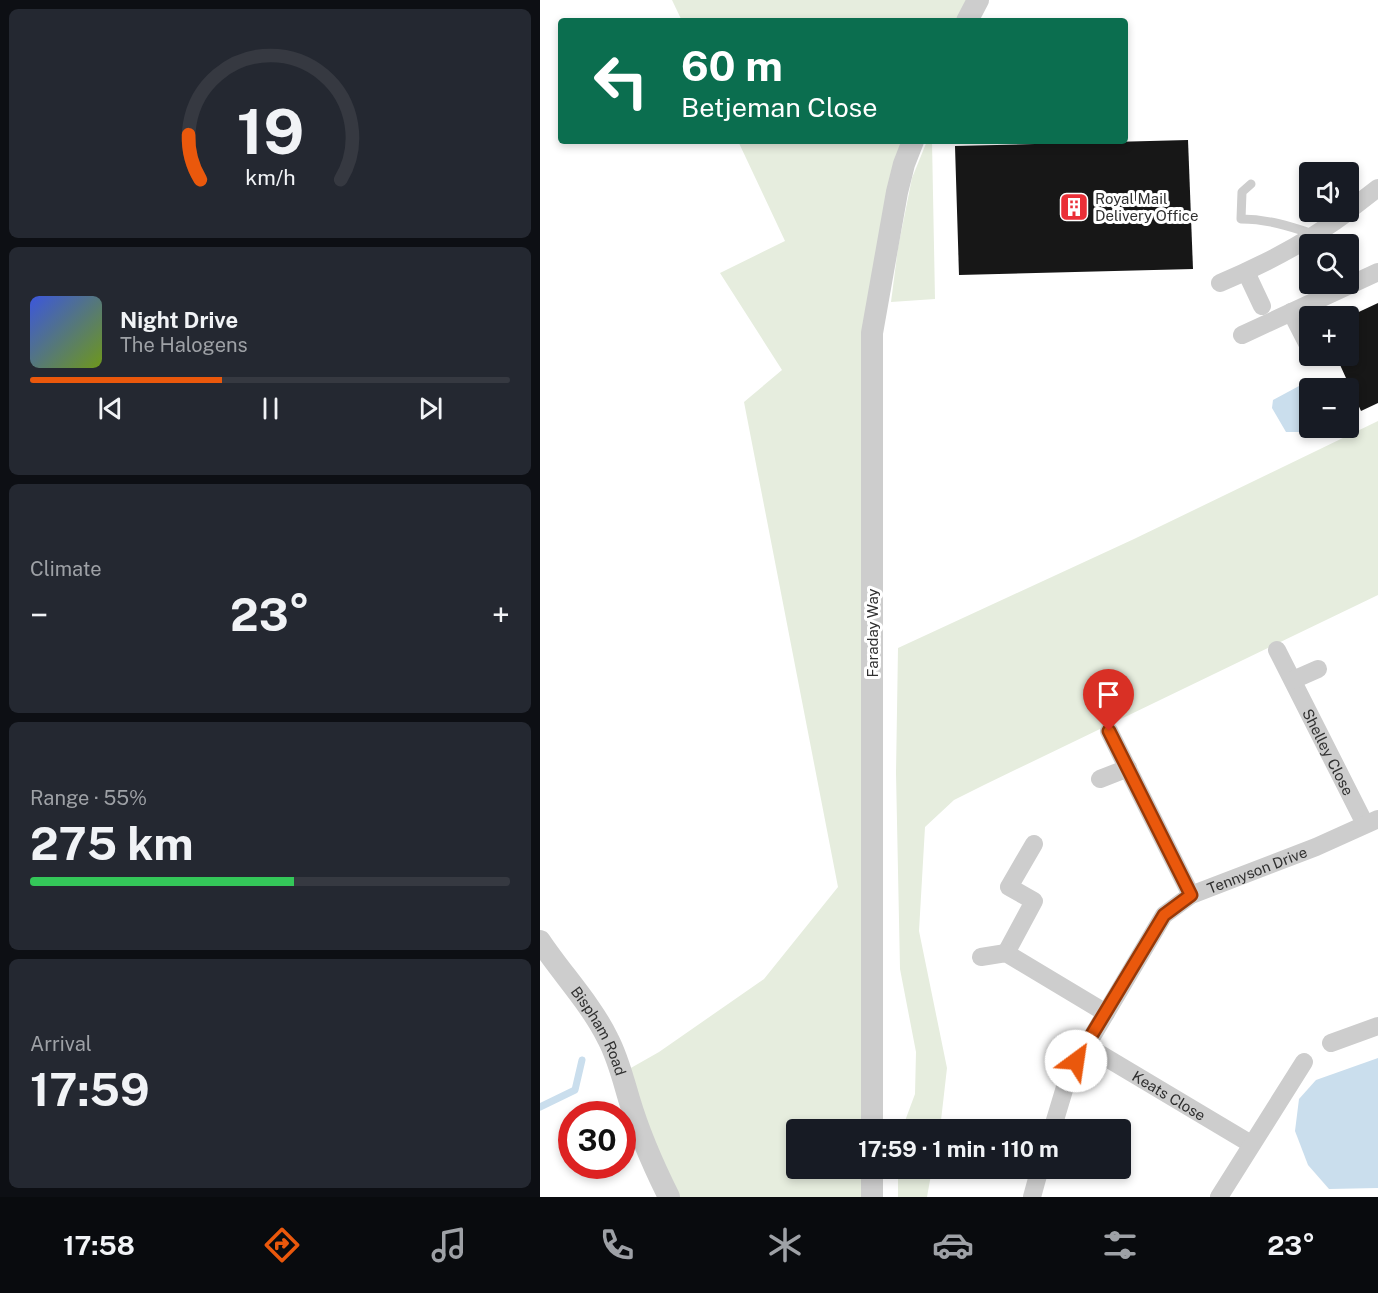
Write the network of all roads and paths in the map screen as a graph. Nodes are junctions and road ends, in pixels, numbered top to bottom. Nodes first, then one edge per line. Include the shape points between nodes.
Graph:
1 (978, 0) edge
2 (969, 18) edge
3 (912, 144) edge
4 (1251, 184) dead end
5 (1378, 189) edge
6 (1359, 203) edge
7 (1333, 222) edge
8 (1312, 234) edge
9 (1316, 234) edge
10 (1299, 244) edge
11 (1246, 272) junction
12 (1378, 272) edge
13 (1220, 283) dead end
14 (1262, 306) dead end
15 (1291, 312) junction
16 (1299, 328) edge
17 (1242, 335) dead end
18 (1277, 650) dead end
19 (1318, 669) dead end
20 (1293, 680) junction
21 (1109, 731) dead end
22 (1128, 768) junction
23 (1100, 779) dead end
24 (1372, 822) edge
25 (1034, 844) dead end
26 (1191, 895) junction
27 (540, 941) edge
28 (1006, 953) junction
29 (981, 957) dead end
30 (1106, 1013) junction
31 (1378, 1026) edge
32 (1331, 1043) dead end
33 (1085, 1046) junction
34 (1304, 1062) dead end
35 (872, 1119) edge
36 (1055, 1119) edge
37 (1251, 1144) junction
38 (872, 1179) edge
39 (1037, 1179) edge
40 (669, 1197) edge
41 (872, 1197) edge
42 (1032, 1197) edge
43 (1219, 1197) edge

1 - 2 street
3 - 35 street, Faraday Way via 897,192 872,333
4 - 8 lane via 1242,192 1241,219 1280,223
5 - 6 street
7 - 9 street
10 - 11 street
11 - 13 street
11 - 14 street
12 - 15 street
15 - 16 street
15 - 17 street
18 - 20 street, Shelley Close
19 - 20 street
20 - 24 street, Shelley Close
21 - 22 street
22 - 23 street
22 - 26 street
24 - 26 street, Tennyson Drive
25 - 28 street via 1009,887 1034,902
26 - 30 street, Tennyson Drive via 1164,915
27 - 40 street, Bispham Road via 608,1039 650,1160
28 - 29 street
28 - 30 street
30 - 33 street, Tennyson Drive
31 - 32 street
33 - 36 street, Tennyson Drive via 1068,1077
33 - 37 street, Keats Close
34 - 37 street
37 - 43 street
38 - 41 street
39 - 42 street

